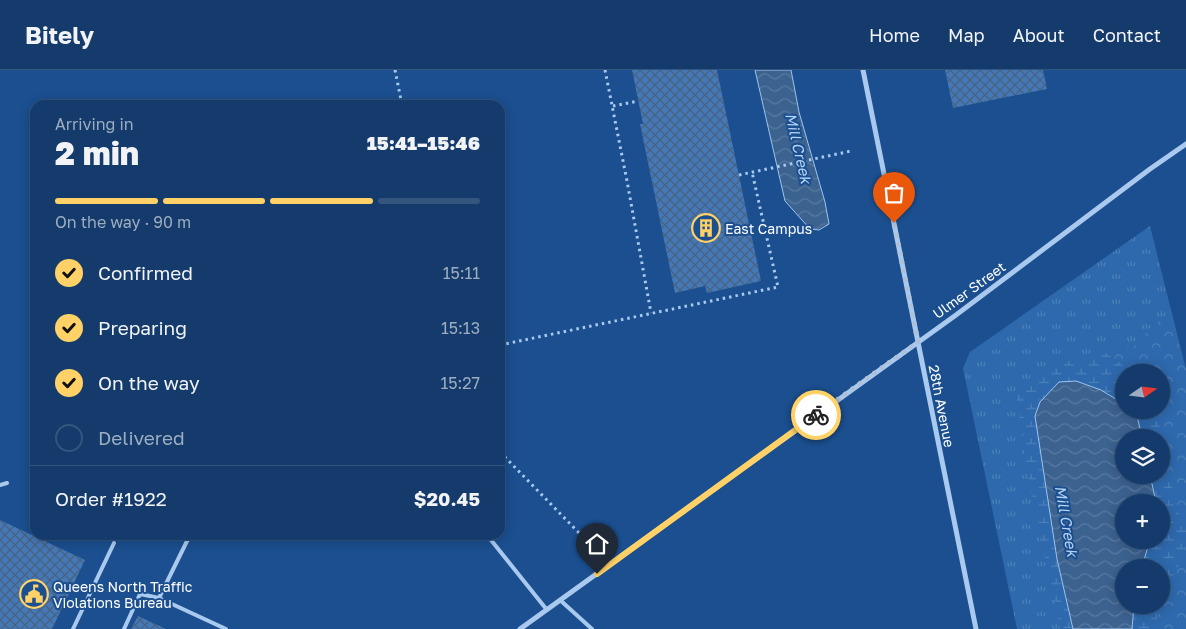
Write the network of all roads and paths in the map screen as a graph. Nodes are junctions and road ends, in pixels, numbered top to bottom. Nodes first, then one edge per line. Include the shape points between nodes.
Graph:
1 (395, 70) edge
2 (606, 70) edge
3 (864, 70) edge
4 (401, 100) edge
5 (638, 101) dead end
6 (613, 106) junction
7 (1186, 144) edge
8 (851, 151) dead end
9 (752, 172) junction
10 (739, 175) dead end
11 (651, 313) junction
12 (918, 342) junction
13 (505, 343) edge
14 (505, 457) edge
15 (6, 483) dead end
16 (0, 485) edge
17 (583, 537) dead end
18 (188, 540) edge
19 (491, 540) edge
20 (114, 542) dead end
21 (159, 598) junction
22 (560, 600) junction
23 (547, 610) junction
24 (74, 629) edge
25 (124, 629) edge
26 (226, 629) edge
27 (520, 629) edge
28 (592, 629) edge
29 (976, 629) edge

1 - 4 path
2 - 6 path
3 - 12 street, 28th Avenue
5 - 6 path
6 - 11 path
7 - 12 street, Ulmer Street
8 - 9 path
9 - 10 path
9 - 11 path via 778,287
11 - 13 path
12 - 22 street, Ulmer Street
12 - 29 street, 28th Avenue
14 - 17 path
15 - 16 lane
18 - 21 lane
19 - 23 lane
20 - 24 lane
21 - 25 lane via 140,594
21 - 26 lane
22 - 23 street, Ulmer Street
22 - 28 lane
23 - 27 street, Ulmer Street

